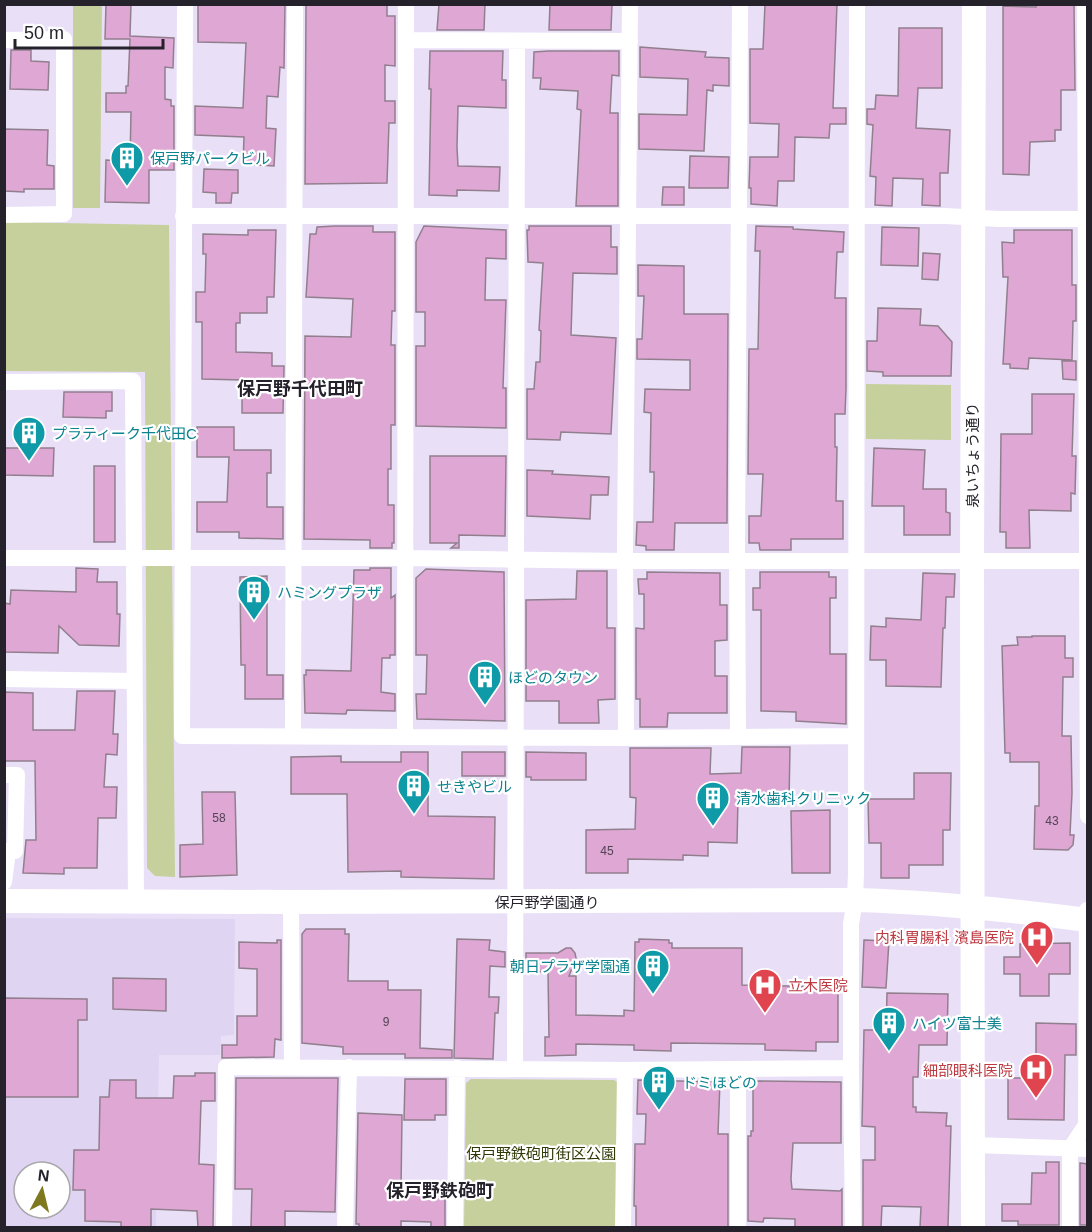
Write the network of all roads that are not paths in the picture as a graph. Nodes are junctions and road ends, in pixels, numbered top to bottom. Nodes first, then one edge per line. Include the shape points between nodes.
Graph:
1 (185, 4) edge
2 (295, 4) edge
3 (406, 4) edge
4 (630, 4) edge
5 (740, 4) edge
6 (857, 4) edge
7 (974, 4) edge
8 (1085, 4) edge
9 (4, 40) edge
10 (406, 40) junction
11 (630, 41) junction
12 (518, 42) junction
13 (4, 215) edge
14 (405, 215) junction
15 (627, 215) junction
16 (183, 216) junction
17 (295, 216) junction
18 (517, 216) junction
19 (857, 216) junction
20 (739, 217) junction
21 (973, 218) junction
22 (1086, 219) edge
23 (4, 382) edge
24 (4, 558) edge
25 (293, 558) junction
26 (405, 558) junction
27 (184, 559) junction
28 (516, 559) junction
29 (135, 560) junction
30 (625, 561) junction
31 (737, 561) junction
32 (856, 561) junction
33 (972, 561) junction
34 (1087, 561) edge
35 (4, 679) edge
36 (134, 681) junction
37 (293, 735) junction
38 (405, 736) junction
39 (856, 736) junction
40 (515, 737) junction
41 (738, 737) junction
42 (626, 738) junction
43 (1087, 740) edge
44 (4, 775) edge
45 (1088, 816) edge
46 (6, 851) edge
47 (4, 882) edge
48 (4, 900) edge
49 (855, 900) junction
50 (136, 902) junction
51 (291, 902) junction
52 (514, 902) junction
53 (974, 906) junction
54 (1088, 909) edge
55 (1087, 920) edge
56 (292, 1067) junction
57 (349, 1067) junction
58 (457, 1068) junction
59 (515, 1068) junction
60 (851, 1068) junction
61 (625, 1070) junction
62 (738, 1070) junction
63 (1087, 1122) edge
64 (974, 1145) junction
65 (1070, 1149) junction
66 (1088, 1149) edge
67 (224, 1227) edge
68 (345, 1227) edge
69 (455, 1227) edge
70 (623, 1227) edge
71 (738, 1227) edge
72 (853, 1227) edge
73 (973, 1227) edge
74 (1070, 1227) edge

1 - 16 street
2 - 17 street
3 - 10 street
4 - 11 street
5 - 20 street
6 - 19 street
7 - 21 street, 泉いちょう通り
8 - 22 street
9 - 13 street via 64,39 64,214
10 - 12 street
10 - 14 street
11 - 12 street
11 - 15 street
12 - 18 street
14 - 17 street
14 - 18 street
14 - 26 street
15 - 18 street
15 - 20 street
15 - 30 street
16 - 17 street
16 - 27 street
17 - 25 street
18 - 28 street
19 - 20 street
19 - 21 street
19 - 32 street
20 - 31 street
21 - 22 street
21 - 33 street, 泉いちょう通り
22 - 34 street
23 - 29 street via 133,381
24 - 29 street
25 - 26 street
25 - 27 street
25 - 37 street
26 - 28 street
26 - 38 street
27 - 29 street
27 - 37 street via 182,735
28 - 30 street
28 - 40 street
29 - 36 street
30 - 31 street
30 - 42 street
31 - 32 street
31 - 41 street
32 - 33 street
32 - 39 street
33 - 34 street
33 - 53 street, 泉いちょう通り
34 - 43 street
35 - 36 street
36 - 50 street
37 - 38 street
38 - 40 street
39 - 41 street
39 - 49 street
40 - 42 street
40 - 52 street
41 - 42 street
43 - 45 street
44 - 46 street via 17,775 15,851
46 - 47 street
48 - 50 street, 保戸野学園通り
49 - 52 street, 保戸野学園通り
49 - 53 street, 保戸野学園通り
49 - 60 street via 851,924
50 - 51 street, 保戸野学園通り
51 - 52 street, 保戸野学園通り
51 - 56 street
52 - 59 street
53 - 55 street, 保戸野学園通り
53 - 64 street, 泉いちょう通り
54 - 55 street
55 - 63 street
56 - 57 street
56 - 67 street via 226,1066
57 - 58 street
57 - 68 street
58 - 59 street
58 - 69 street
59 - 61 street
60 - 62 street
60 - 72 street
61 - 62 street
61 - 70 street
62 - 71 street
63 - 65 street
64 - 65 street
64 - 73 street, 泉いちょう通り
65 - 66 street
65 - 74 street

